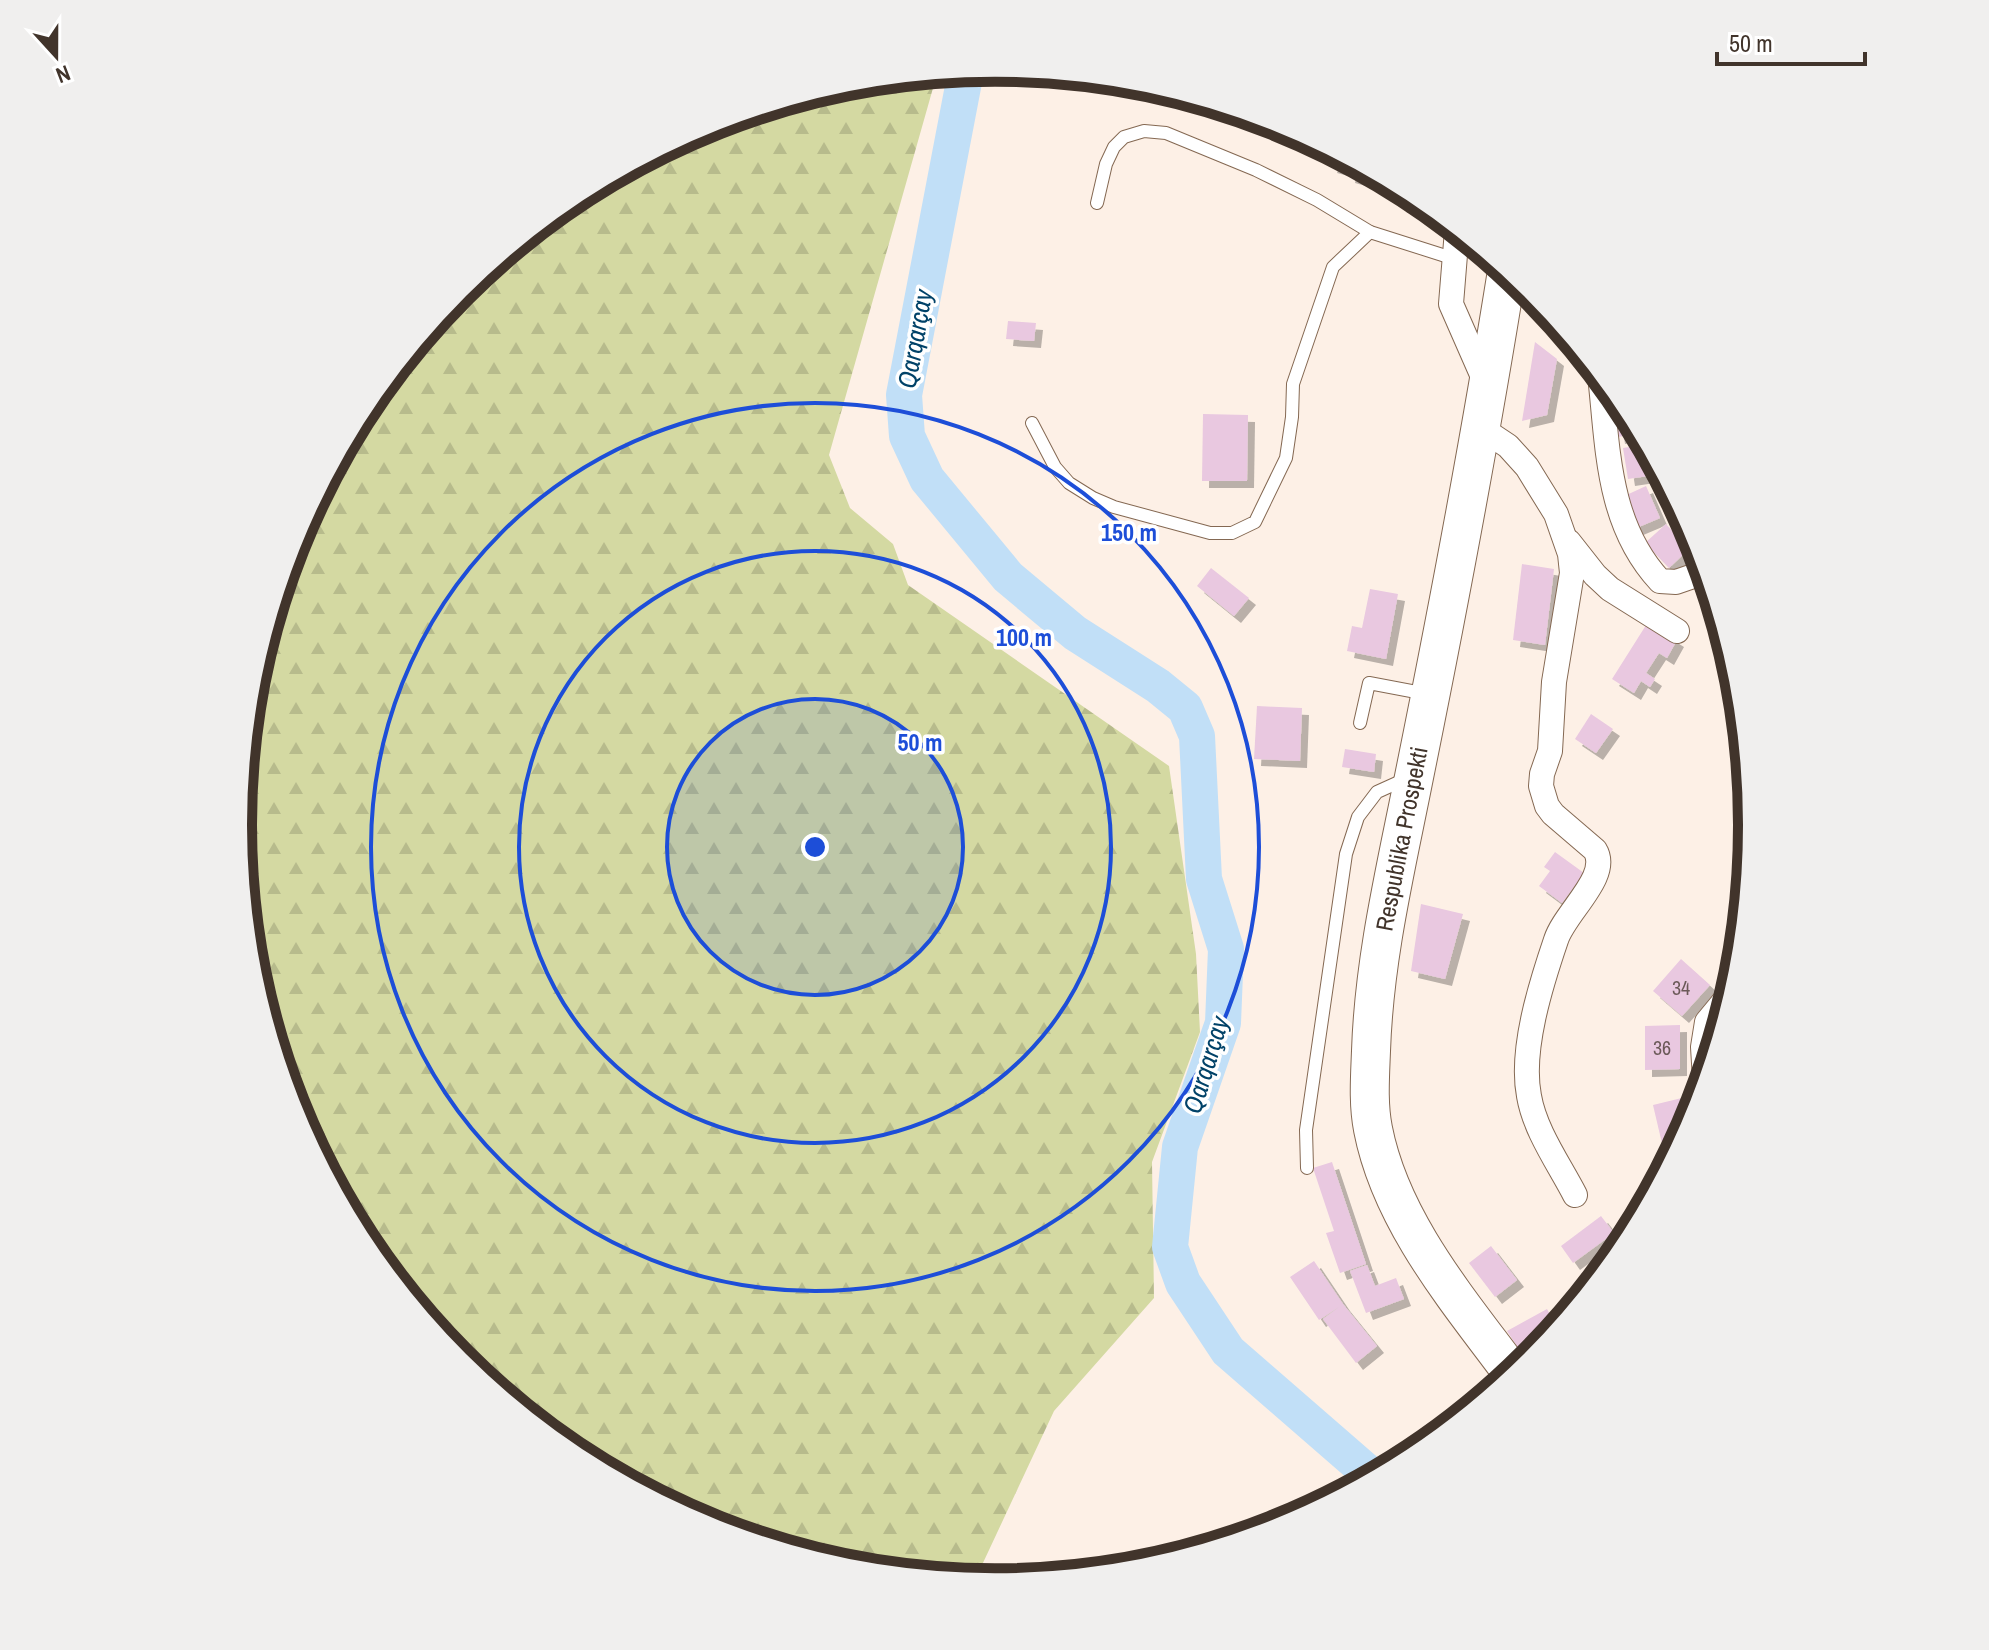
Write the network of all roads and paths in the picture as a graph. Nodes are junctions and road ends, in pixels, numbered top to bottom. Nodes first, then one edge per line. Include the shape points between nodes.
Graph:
1 (1097, 203) dead end
2 (1370, 232) junction
3 (1456, 243) edge
4 (1455, 259) junction
5 (1505, 286) edge
6 (1488, 389) junction
7 (1603, 399) edge
8 (1032, 423) dead end
9 (1481, 428) junction
10 (1565, 537) junction
11 (1694, 576) edge
12 (1677, 631) dead end
13 (1430, 695) junction
14 (1360, 723) dead end
15 (1415, 775) junction
16 (1712, 1016) edge
17 (1703, 1047) edge
18 (1307, 1168) dead end
19 (1575, 1195) dead end
20 (1505, 1364) edge

1 - 2 lane via 1114,147 1124,137 1144,131 1166,133 1256,170
2 - 4 lane
2 - 8 lane via 1333,267 1293,384 1286,458 1255,522 1232,533 1210,533 1093,498 1055,467
3 - 4 street
4 - 6 street via 1451,304
5 - 6 main road, Respublika Prospekti
6 - 9 main road, Respublika Prospekti
7 - 11 street via 1613,496 1631,539 1660,581
9 - 10 street via 1527,467
9 - 13 main road, Respublika Prospekti
10 - 12 street via 1610,589
10 - 19 street via 1572,573 1541,786 1547,806 1595,850 1600,870 1557,937 1526,1065 1529,1097 1541,1130
13 - 14 lane via 1369,683
13 - 15 main road, Respublika Prospekti
15 - 18 lane via 1377,792 1358,817 1346,854 1306,1130
15 - 20 main road, Respublika Prospekti via 1385,914 1372,1020 1373,1130 1387,1177 1424,1254
16 - 17 street

